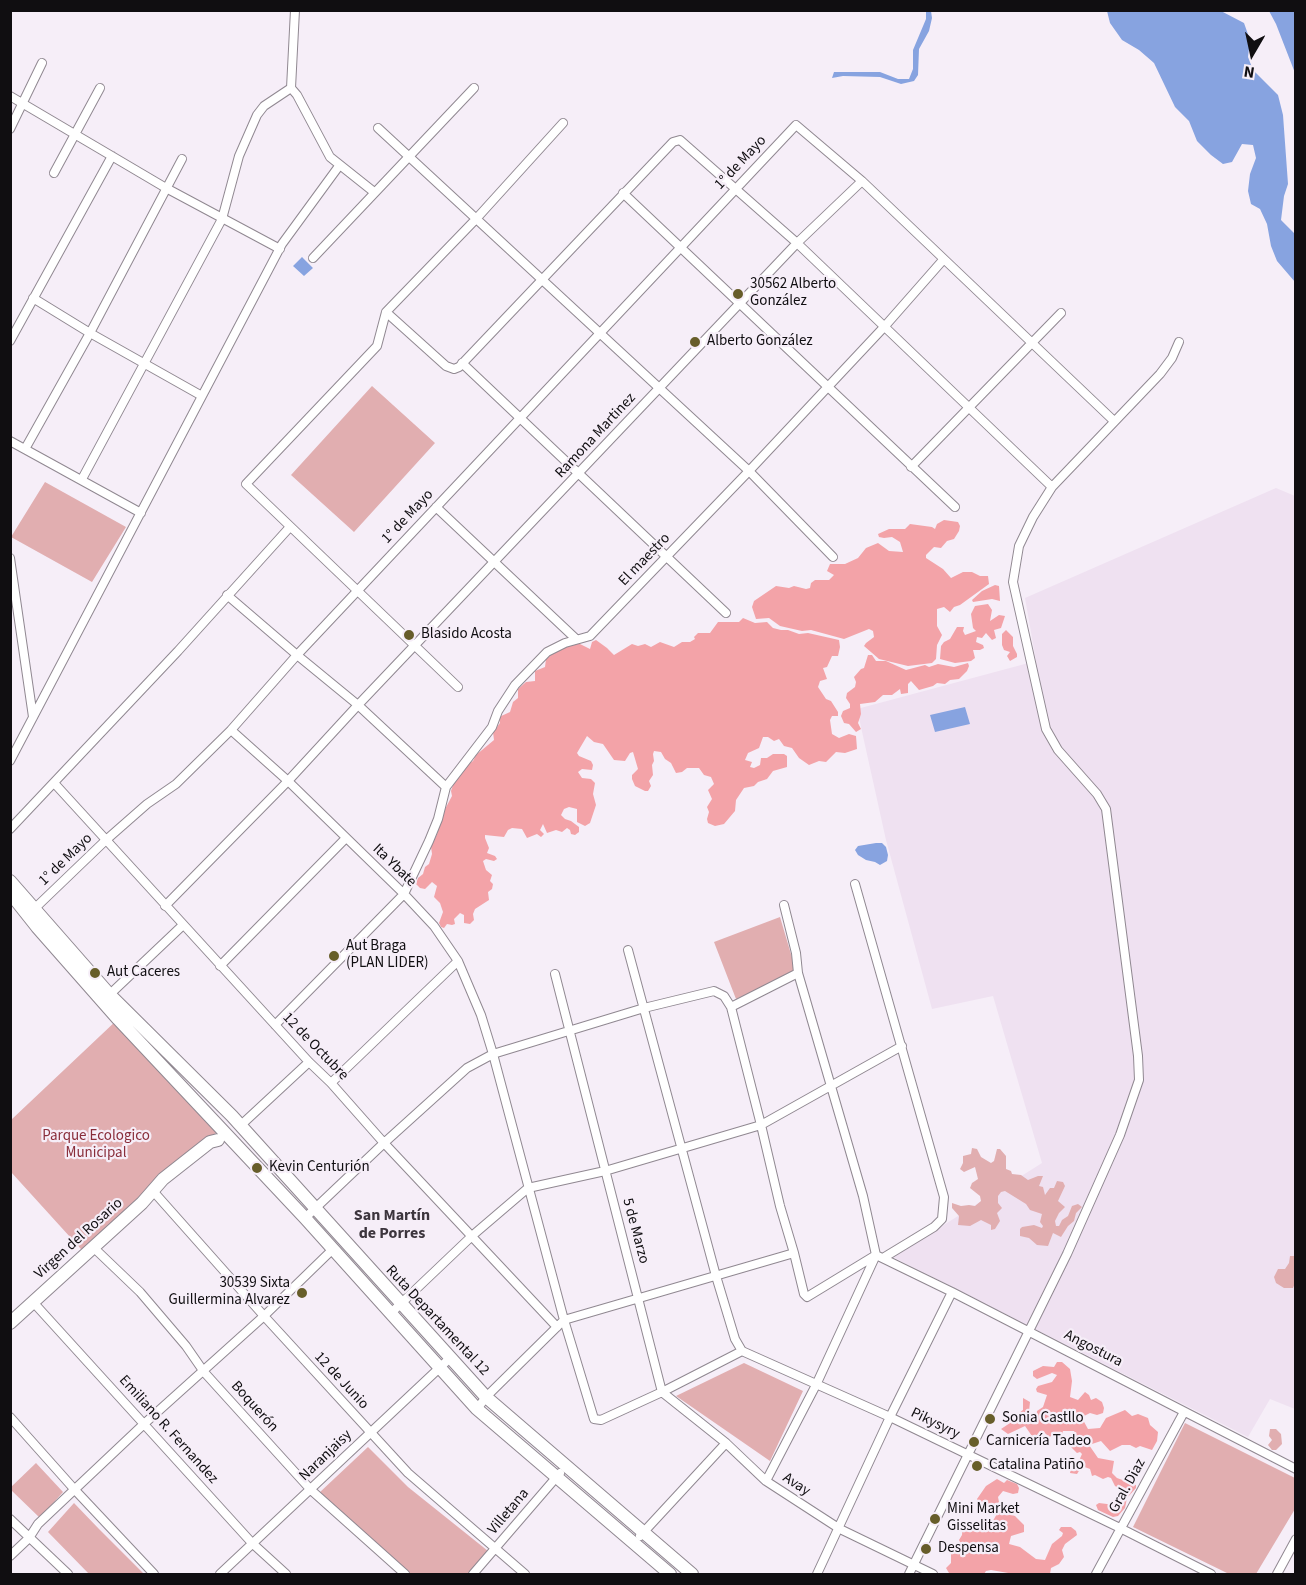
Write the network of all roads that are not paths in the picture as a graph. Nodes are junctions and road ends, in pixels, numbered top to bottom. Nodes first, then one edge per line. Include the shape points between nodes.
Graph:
1 (295, 10) edge
2 (42, 63) dead end
3 (100, 88) dead end
4 (291, 88) junction
5 (474, 88) dead end
6 (10, 96) edge
7 (22, 103) junction
8 (563, 123) dead end
9 (378, 128) dead end
10 (10, 129) edge
11 (76, 135) junction
12 (112, 156) junction
13 (409, 156) junction
14 (182, 159) dead end
15 (339, 166) junction
16 (54, 172) dead end
17 (862, 181) junction
18 (166, 188) junction
19 (736, 189) junction
20 (374, 192) junction
21 (623, 193) junction
22 (222, 219) junction
23 (476, 219) junction
24 (798, 243) junction
25 (680, 247) junction
26 (280, 249) junction
27 (313, 258) dead end
28 (943, 260) junction
29 (542, 280) junction
30 (33, 298) junction
31 (740, 304) junction
32 (386, 312) junction
33 (1061, 313) dead end
34 (885, 326) junction
35 (90, 333) junction
36 (600, 333) junction
37 (10, 341) edge
38 (1179, 342) dead end
39 (1032, 343) junction
40 (462, 363) junction
41 (144, 364) junction
42 (828, 387) junction
43 (660, 388) junction
44 (202, 396) junction
45 (969, 407) junction
46 (520, 418) junction
47 (1114, 421) junction
48 (10, 441) edge
49 (25, 449) junction
50 (911, 467) junction
51 (749, 471) junction
52 (579, 474) junction
53 (81, 479) junction
54 (1052, 487) junction
55 (436, 507) junction
56 (955, 507) dead end
57 (141, 513) junction
58 (289, 528) junction
59 (667, 557) junction
60 (832, 557) dead end
61 (10, 558) edge
62 (494, 563) junction
63 (356, 592) junction
64 (227, 595) junction
65 (726, 613) dead end
66 (576, 639) junction
67 (415, 647) junction
68 (297, 655) junction
69 (458, 687) dead end
70 (358, 705) junction
71 (33, 717) junction
72 (231, 730) junction
73 (10, 761) edge
74 (288, 781) junction
75 (55, 784) junction
76 (446, 787) junction
77 (10, 829) edge
78 (346, 838) junction
79 (106, 840) junction
80 (10, 881) edge
81 (855, 884) dead end
82 (10, 893) edge
83 (404, 894) junction
84 (784, 905) dead end
85 (165, 906) junction
86 (32, 912) junction
87 (183, 925) junction
88 (628, 950) dead end
89 (458, 961) junction
90 (220, 966) junction
91 (798, 973) junction
92 (555, 974) dead end
93 (106, 998) junction
94 (730, 1007) junction
95 (644, 1008) junction
96 (275, 1024) junction
97 (570, 1032) junction
98 (902, 1046) junction
99 (493, 1054) junction
100 (309, 1062) junction
101 (331, 1083) junction
102 (832, 1084) junction
103 (761, 1125) junction
104 (240, 1126) junction
105 (223, 1138) junction
106 (384, 1143) junction
107 (683, 1149) junction
108 (605, 1171) junction
109 (528, 1188) junction
110 (154, 1192) junction
111 (314, 1208) junction
112 (305, 1218) junction
113 (473, 1235) junction
114 (93, 1247) junction
115 (333, 1249) junction
116 (794, 1253) junction
117 (879, 1257) junction
118 (717, 1276) junction
119 (952, 1292) junction
120 (638, 1299) junction
121 (33, 1302) junction
122 (395, 1308) junction
123 (264, 1316) junction
124 (10, 1323) edge
125 (560, 1323) junction
126 (1028, 1331) junction
127 (742, 1351) junction
128 (450, 1358) junction
129 (440, 1368) junction
130 (204, 1372) junction
131 (816, 1385) junction
132 (662, 1392) junction
133 (486, 1397) junction
134 (477, 1409) junction
135 (1184, 1412) junction
136 (10, 1417) edge
137 (891, 1417) junction
138 (145, 1423) junction
139 (370, 1432) junction
140 (726, 1443) junction
141 (968, 1455) junction
142 (567, 1467) junction
143 (1296, 1469) edge
144 (556, 1477) junction
145 (766, 1481) junction
146 (311, 1490) junction
147 (75, 1491) junction
148 (10, 1519) edge
149 (1120, 1528) junction
150 (840, 1529) junction
151 (644, 1532) junction
152 (29, 1538) junction
153 (1296, 1539) edge
154 (252, 1543) junction
155 (634, 1543) junction
156 (496, 1549) junction
157 (10, 1556) edge
158 (914, 1566) junction
159 (68, 1575) edge
160 (154, 1575) edge
161 (220, 1575) edge
162 (286, 1575) edge
163 (405, 1575) edge
164 (473, 1575) edge
165 (525, 1575) edge
166 (670, 1575) edge
167 (692, 1575) edge
168 (817, 1575) edge
169 (909, 1575) edge
170 (933, 1575) edge
171 (1096, 1575) edge
172 (1211, 1575) edge
173 (1277, 1575) edge

1 - 4 street
2 - 7 street
3 - 11 street
4 - 15 street
4 - 22 street via 257,115 239,156
5 - 13 street
6 - 7 street
7 - 10 street
7 - 11 street
8 - 23 street
9 - 13 street
11 - 12 street
11 - 16 street
12 - 18 street
12 - 30 street
13 - 20 street
13 - 23 street
14 - 18 street
15 - 20 street
15 - 26 street
17 - 19 street, 1° de Mayo via 796,125
17 - 24 street, Ramona Martinez
17 - 28 street
18 - 22 street
18 - 35 street
19 - 21 street via 680,140 673,142
19 - 24 street
19 - 25 street, 1° de Mayo
20 - 27 street
21 - 25 street
21 - 29 street
22 - 26 street
22 - 41 street
23 - 29 street
23 - 32 street
24 - 31 street, Ramona Martinez
24 - 34 street
25 - 31 street
25 - 36 street, 1° de Mayo
26 - 44 street
28 - 34 street, El maestro
28 - 39 street
29 - 36 street
29 - 40 street
30 - 35 street
30 - 37 street
31 - 42 street
31 - 43 street, Ramona Martinez
32 - 40 street via 446,366 454,369
32 - 58 street via 377,346 246,484
33 - 39 street
34 - 42 street, El maestro
34 - 45 street
35 - 41 street
35 - 49 street
36 - 43 street
36 - 46 street, 1° de Mayo
38 - 47 street via 1160,374
39 - 45 street
39 - 47 street
40 - 46 street
41 - 44 street
41 - 53 street
42 - 50 street
42 - 51 street, El maestro
43 - 51 street
43 - 52 street, Ramona Martinez
44 - 57 street
45 - 50 street
45 - 54 street
46 - 52 street
46 - 55 street, 1° de Mayo
47 - 54 street
48 - 49 street
49 - 53 street
50 - 56 street
51 - 59 street, El maestro
51 - 60 street
52 - 59 street
52 - 62 street, Ramona Martinez
53 - 57 street
54 - 126 street via 1019,546 1014,568 1015,596 1046,729 1106,809 1139,1080 1120,1136
55 - 62 street
55 - 63 street, 1° de Mayo
57 - 71 street
58 - 63 street
58 - 64 street
59 - 65 street
59 - 66 street, El maestro via 590,636
61 - 71 street
62 - 66 street
62 - 67 street, Ramona Martinez
63 - 67 street
63 - 68 street, 1° de Mayo
64 - 68 street
64 - 75 street
66 - 76 street, El maestro via 547,652 515,685 492,727
67 - 69 street
67 - 70 street, Ramona Martinez
68 - 70 street
68 - 72 street, 1° de Mayo
70 - 74 street, Ramona Martinez
70 - 76 street
71 - 73 street
72 - 74 street, Ita Ybate
72 - 79 street, 1° de Mayo via 176,783
74 - 78 street, Ita Ybate
74 - 85 street, Ramona Martinez
75 - 77 street
75 - 79 street, 12 de Octubre
76 - 83 street, El maestro via 438,819
78 - 83 street, Ita Ybate
78 - 90 street
79 - 85 street, 12 de Octubre
79 - 86 street, 1° de Mayo
80 - 86 main road, Ruta Departamental 12
81 - 98 street
82 - 86 main road, Ruta Departamental 12
83 - 89 street, Ita Ybate via 434,926
83 - 96 street, El maestro
84 - 91 street
85 - 87 street, 12 de Octubre
86 - 93 main road, Ruta Departamental 12
87 - 90 street, 12 de Octubre
87 - 93 street
88 - 95 street
89 - 99 street, Ita Ybate
89 - 101 street
90 - 96 street, 12 de Octubre
91 - 94 street
91 - 102 street
92 - 97 street, 5 de Marzo
93 - 104 main road, Ruta Departamental 12
93 - 105 main road, Ruta Departamental 12
94 - 95 street via 724,996 714,991
94 - 103 street
95 - 97 street
95 - 107 street
96 - 100 street, 12 de Octubre
97 - 99 street
97 - 108 street, 5 de Marzo
98 - 102 street
98 - 117 street via 944,1197 944,1212 934,1227
99 - 106 street via 467,1068
99 - 109 street, Ita Ybate
100 - 101 street, 12 de Octubre
100 - 104 street
101 - 106 street, 12 de Octubre
102 - 103 street
102 - 117 street
103 - 107 street
103 - 116 street
104 - 105 main road, Virgen del Rosario
104 - 111 main road, Ruta Departamental 12
105 - 110 main road, Virgen del Rosario via 210,1142 163,1179
105 - 112 main road, Ruta Departamental 12
106 - 111 street
106 - 113 street, 12 de Octubre
107 - 108 street
107 - 118 street
108 - 109 street
108 - 120 street, 5 de Marzo
109 - 113 street
109 - 125 street, Ita Ybate
110 - 114 main road, Virgen del Rosario
110 - 123 street, 12 de Junio
111 - 112 street
111 - 122 main road, Ruta Departamental 12
112 - 115 main road, Ruta Departamental 12
113 - 122 street
113 - 125 street, 12 de Octubre
114 - 121 main road, Virgen del Rosario
114 - 130 street, Boquerón via 140,1292
115 - 122 main road, Ruta Departamental 12
115 - 123 street
116 - 117 street via 807,1297
116 - 118 street
117 - 119 street, Angostura
117 - 131 street
118 - 120 street
118 - 127 street
119 - 126 street, Angostura
119 - 137 street
120 - 125 street
120 - 132 street, 5 de Marzo
121 - 124 main road, Virgen del Rosario
121 - 138 street, Emiliano R. Fernandez
122 - 128 main road, Ruta Departamental 12
122 - 129 main road, Ruta Departamental 12
123 - 130 street
123 - 139 street, 12 de Junio
125 - 132 street, Ita Ybate via 594,1419 601,1420
125 - 133 street
126 - 135 street, Angostura
126 - 141 street
127 - 131 street, Pikysyry
127 - 132 street
128 - 129 street, Naranjaisy
128 - 133 main road, Ruta Departamental 12
129 - 134 main road, Ruta Departamental 12
129 - 139 street, Naranjaisy
130 - 138 street
130 - 146 street, Boquerón
131 - 137 street, Pikysyry
131 - 145 street
132 - 140 street, Avay
133 - 134 street
133 - 142 main road, Ruta Departamental 12
134 - 144 main road, Ruta Departamental 12
135 - 143 street, Angostura
135 - 149 street, Gral. Diaz
136 - 147 street
137 - 141 street, Pikysyry
137 - 150 street
138 - 147 street
138 - 154 street, Emiliano R. Fernandez
139 - 146 street, Naranjaisy
139 - 156 street, 12 de Junio via 408,1473
140 - 145 street, Avay
140 - 151 street
141 - 149 street, Pikysyry
141 - 158 street
142 - 144 street, Villetana
142 - 151 main road, Ruta Departamental 12
144 - 155 main road, Ruta Departamental 12
144 - 156 street, Villetana
145 - 150 street, Avay
146 - 154 street, Naranjaisy
146 - 163 street, Boquerón
147 - 152 street via 38,1524
147 - 160 street
148 - 152 street
149 - 171 street, Gral. Diaz
149 - 172 street, Pikysyry
150 - 158 street, Avay
150 - 168 street
151 - 155 street
151 - 167 main road, Ruta Departamental 12
152 - 157 street
152 - 159 street
153 - 173 street
154 - 161 street, Naranjaisy
154 - 162 street, Emiliano R. Fernandez
155 - 166 main road, Ruta Departamental 12
156 - 164 street, Villetana
156 - 165 street, 12 de Junio
158 - 169 street
158 - 170 street, Avay

